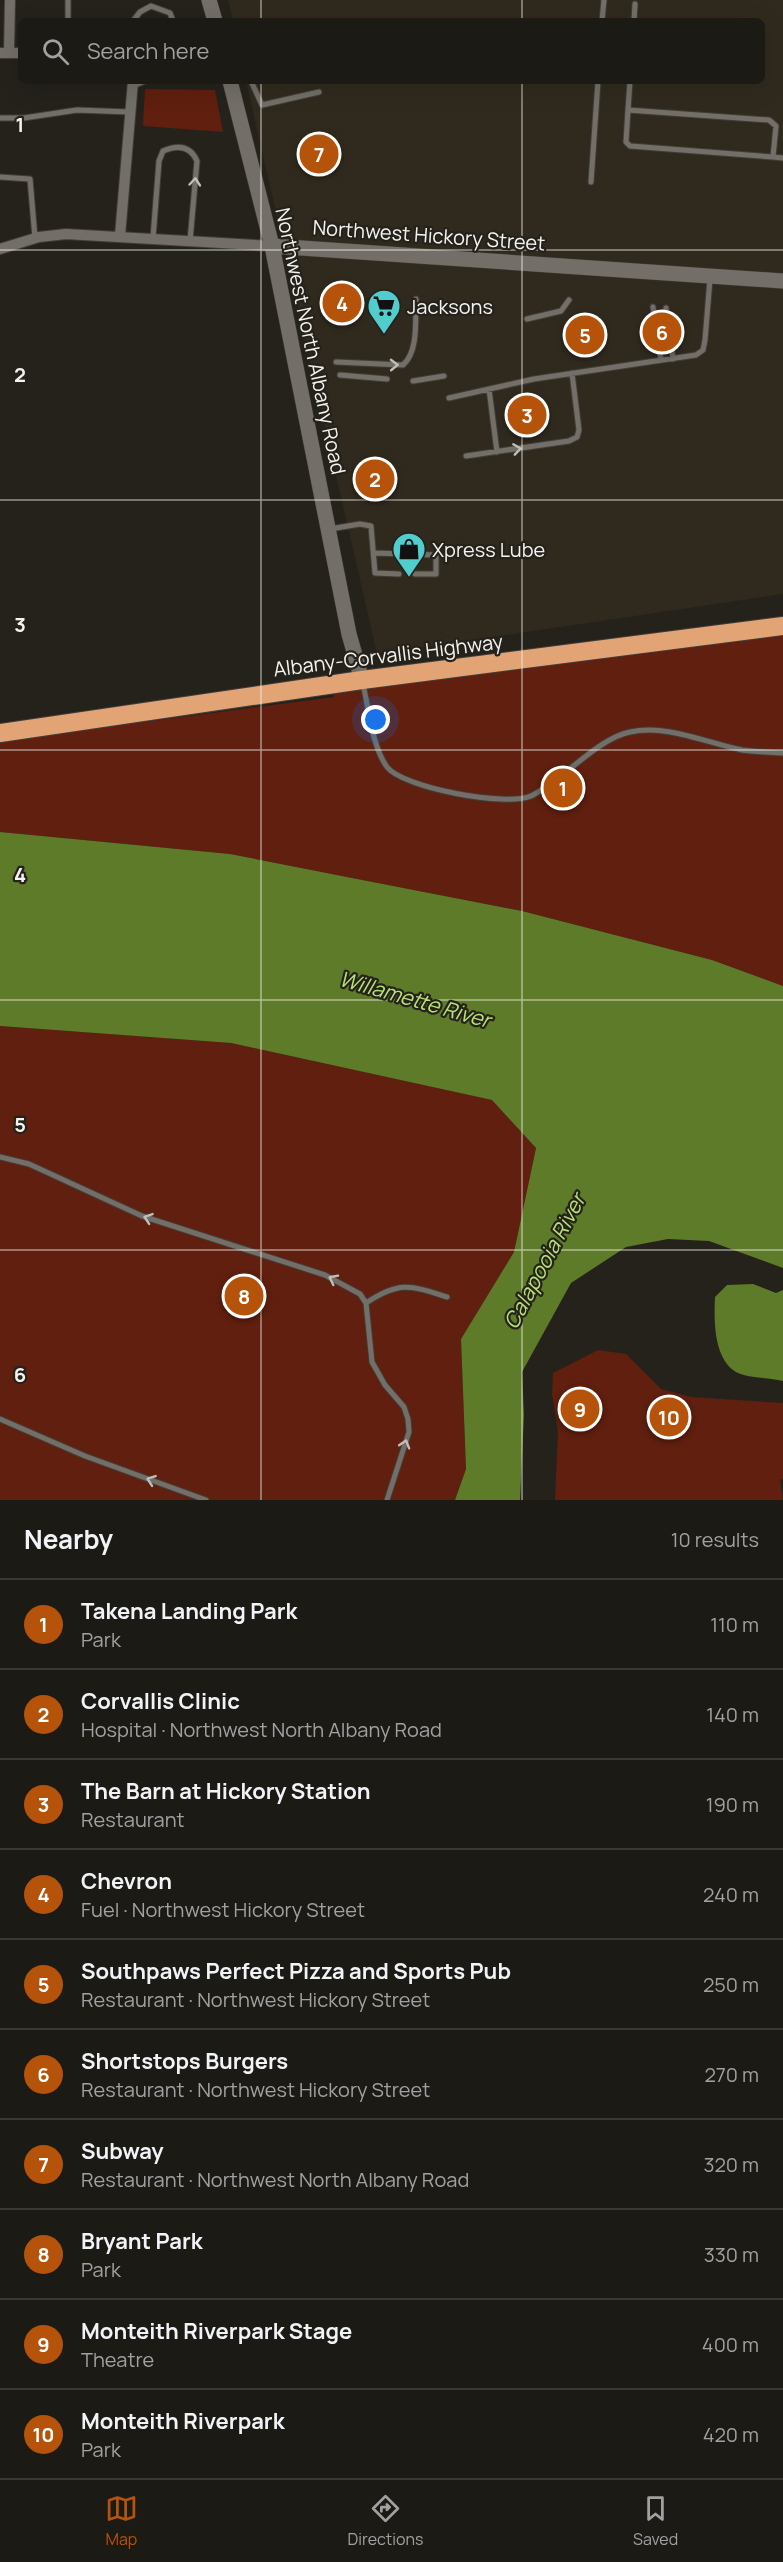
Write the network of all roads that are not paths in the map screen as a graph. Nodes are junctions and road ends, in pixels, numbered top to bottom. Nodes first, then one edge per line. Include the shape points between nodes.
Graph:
1 (10, 0) edge
2 (68, 0) edge
3 (209, 0) edge
4 (604, 0) edge
5 (635, 4) dead end
6 (68, 18) edge
7 (136, 18) edge
8 (172, 18) edge
9 (214, 18) edge
10 (602, 18) edge
11 (634, 18) edge
12 (10, 53) edge
13 (133, 84) edge
14 (231, 84) edge
15 (252, 84) edge
16 (598, 84) edge
17 (630, 84) edge
18 (319, 92) dead end
19 (628, 110) junction
20 (131, 112) junction
21 (0, 118) edge
22 (773, 157) junction
23 (783, 158) edge
24 (0, 177) edge
25 (591, 182) dead end
26 (120, 236) junction
27 (35, 238) junction
28 (153, 238) junction
29 (190, 241) junction
30 (272, 246) junction
31 (0, 249) edge
32 (710, 275) junction
33 (783, 281) edge
34 (416, 298) dead end
35 (569, 300) dead end
36 (653, 307) dead end
37 (666, 308) dead end
38 (527, 319) dead end
39 (673, 359) junction
40 (661, 360) junction
41 (336, 362) dead end
42 (572, 373) junction
43 (340, 375) dead end
44 (444, 376) dead end
45 (387, 379) dead end
46 (413, 381) dead end
47 (489, 389) junction
48 (449, 398) dead end
49 (497, 452) junction
50 (466, 456) dead end
51 (328, 530) junction
52 (374, 553) junction
53 (399, 574) dead end
54 (415, 574) dead end
55 (783, 626) edge
56 (362, 680) junction
57 (0, 733) edge
58 (783, 753) edge
59 (0, 1157) edge
60 (447, 1297) dead end
61 (366, 1304) junction
62 (0, 1419) edge
63 (206, 1500) edge
64 (387, 1500) edge

1 - 12 street
2 - 6 lane
3 - 9 main road
4 - 10 lane
5 - 11 lane
7 - 8 lane via 150,6 170,13
13 - 20 street
14 - 30 main road, Northwest North Albany Road
15 - 18 lane via 262,105
16 - 25 lane
17 - 19 lane
19 - 22 lane via 626,142 630,146
19 - 22 lane via 769,120 776,126
20 - 21 lane via 86,110
20 - 26 street
22 - 23 lane
24 - 27 lane via 30,179
26 - 27 street, Northwest Hickory Street via 66,234
26 - 28 street, Northwest Hickory Street
27 - 31 street, Northwest Hickory Street
28 - 29 street, Northwest Hickory Street
29 -> 28 lane via 197,161 194,153 173,147 163,151 159,161
29 - 30 street, Northwest Hickory Street
30 - 32 main road, Northwest Hickory Street
30 - 51 main road, Northwest North Albany Road
32 - 33 main road, Northwest Hickory Street
32 - 39 lane via 703,350
41 -> 34 lane via 404,365 410,359 414,342
35 - 38 lane via 561,311
36 - 40 lane
37 - 39 lane
39 - 40 lane
40 - 42 lane
42 - 47 lane
49 -> 42 lane via 577,437
43 - 45 lane
44 - 46 lane
47 - 48 lane
47 - 49 lane
49 - 50 lane
51 - 52 lane via 360,524 371,526
51 - 56 main road, Northwest North Albany Road
52 - 53 lane via 375,573
52 - 54 lane via 436,555 436,574
55 - 56 highway, Albany-Corvallis Highway
56 - 57 highway, Albany-Corvallis Highway
56 - 58 lane via 379,751 389,769 402,779 450,791 511,799 529,797 616,738 640,730 743,750
61 -> 59 lane via 360,1294 324,1275 142,1216 29,1164
60 - 61 lane via 407,1286 386,1290
64 -> 61 lane via 409,1432 408,1419 404,1407 372,1362
63 -> 62 lane via 85,1456

